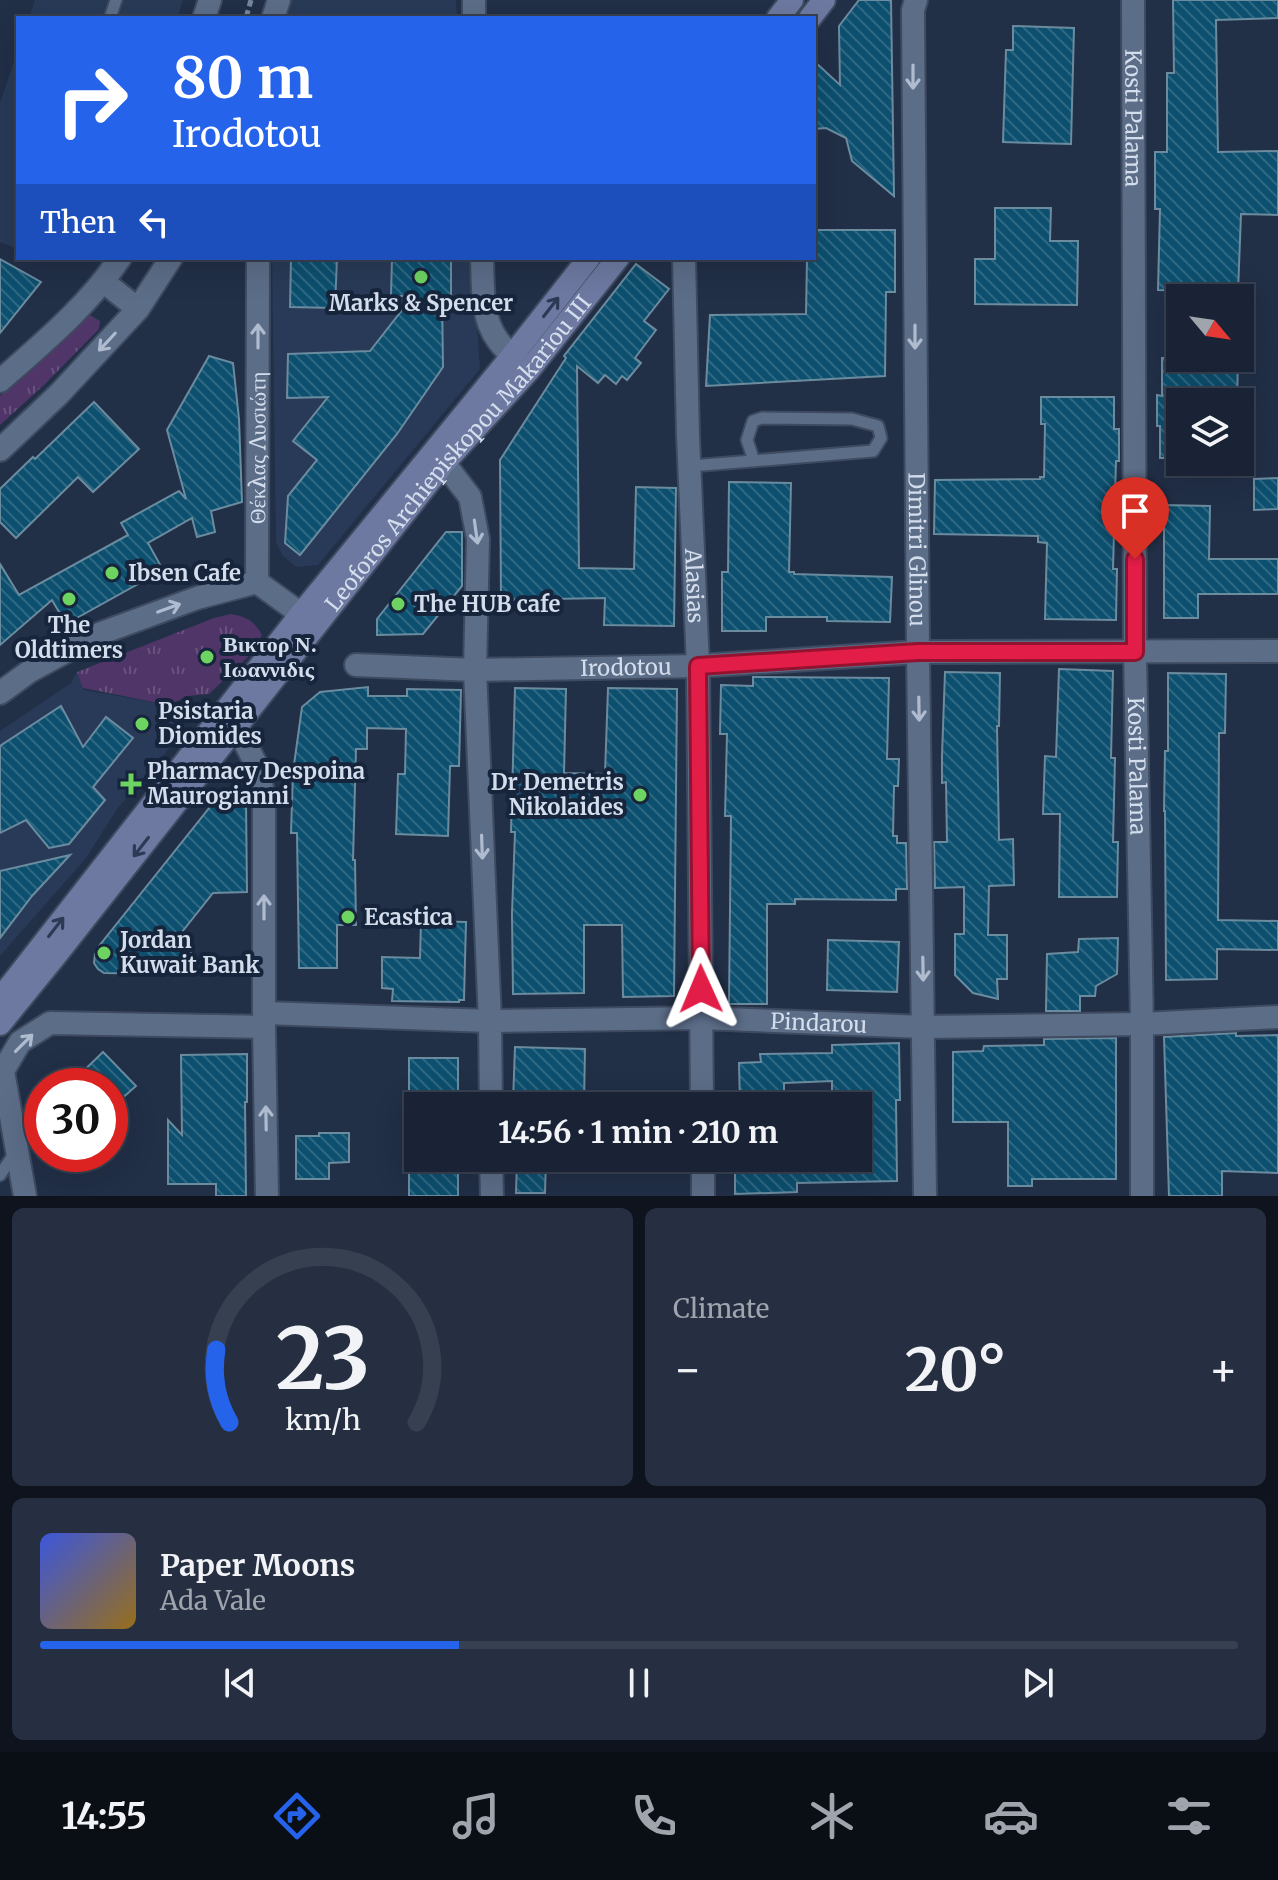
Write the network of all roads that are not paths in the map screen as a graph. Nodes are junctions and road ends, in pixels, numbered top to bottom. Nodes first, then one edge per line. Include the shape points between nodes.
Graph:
1 (824, 0) edge
2 (916, 0) edge
3 (1133, 0) edge
4 (812, 16) edge
5 (119, 260) edge
6 (170, 260) edge
7 (258, 260) edge
8 (482, 260) edge
9 (588, 260) edge
10 (616, 260) edge
11 (684, 260) edge
12 (104, 282) junction
13 (138, 309) junction
14 (521, 363) junction
15 (0, 381) edge
16 (0, 450) edge
17 (754, 461) junction
18 (444, 463) junction
19 (691, 466) junction
20 (257, 582) junction
21 (301, 614) junction
22 (1278, 651) edge
23 (918, 652) junction
24 (1135, 652) junction
25 (356, 665) dead end
26 (698, 666) junction
27 (475, 670) junction
28 (0, 693) edge
29 (237, 727) junction
30 (0, 999) edge
31 (1278, 1017) edge
32 (701, 1018) junction
33 (264, 1020) junction
34 (490, 1021) junction
35 (0, 1024) edge
36 (1142, 1024) junction
37 (924, 1027) junction
38 (491, 1092) edge
39 (702, 1092) edge
40 (16, 1151) junction
41 (491, 1172) edge
42 (703, 1172) edge
43 (0, 1175) edge
44 (25, 1196) edge
45 (267, 1196) edge
46 (492, 1196) edge
47 (703, 1196) edge
48 (925, 1196) edge
49 (1142, 1196) edge

1 - 4 main road
2 -> 23 street, Dimitri Glinou
3 - 24 street, Kosti Palama
5 - 12 street
6 - 13 street
20 -> 7 street, Θέκλας Λυσιώτη
8 - 14 street via 487,320 497,340
14 -> 9 main road, Leoforos Archiepiskopou Makariou III
10 - 14 main road, Leoforos Archiepiskopou Makariou III
11 - 19 street, Alasias
12 - 13 street
12 - 15 street
13 -> 16 street
14 - 18 main road, Leoforos Archiepiskopou Makariou III
14 - 21 main road, Leoforos Archiepiskopou Makariou III
17 - 17 lane via 873,451 881,438 878,426 852,419 762,418 753,421 747,440
17 - 19 lane
18 -> 27 street via 470,497 478,539
18 - 29 main road, Leoforos Archiepiskopou Makariou III
19 - 26 street, Alasias
20 - 21 street
28 -> 20 street via 96,635
30 -> 21 main road, Leoforos Archiepiskopou Makariou III
22 - 24 street, Irodotou
23 - 24 street, Irodotou
23 - 26 street, Irodotou
23 -> 37 street, Dimitri Glinou
24 - 36 street, Kosti Palama
25 - 27 street, Irodotou
26 - 27 street, Irodotou
26 - 32 street, Alasias
27 -> 34 street
33 -> 29 street via 264,800 259,770
29 -> 35 main road, Leoforos Archiepiskopou Makariou III
31 - 36 street, Pindarou
32 - 34 street, Pindarou
32 - 37 street, Pindarou
32 - 39 street, Alasias
33 - 34 street, Pindarou
40 -> 33 street, Pindarou via 3,1071 20,1042 50,1023
45 -> 33 street
34 - 38 street
36 - 37 street, Pindarou
36 - 49 street, Kosti Palama
37 - 48 street, Dimitri Glinou
40 - 43 lane
40 - 44 street, Pindarou
41 - 46 street
42 - 47 street

